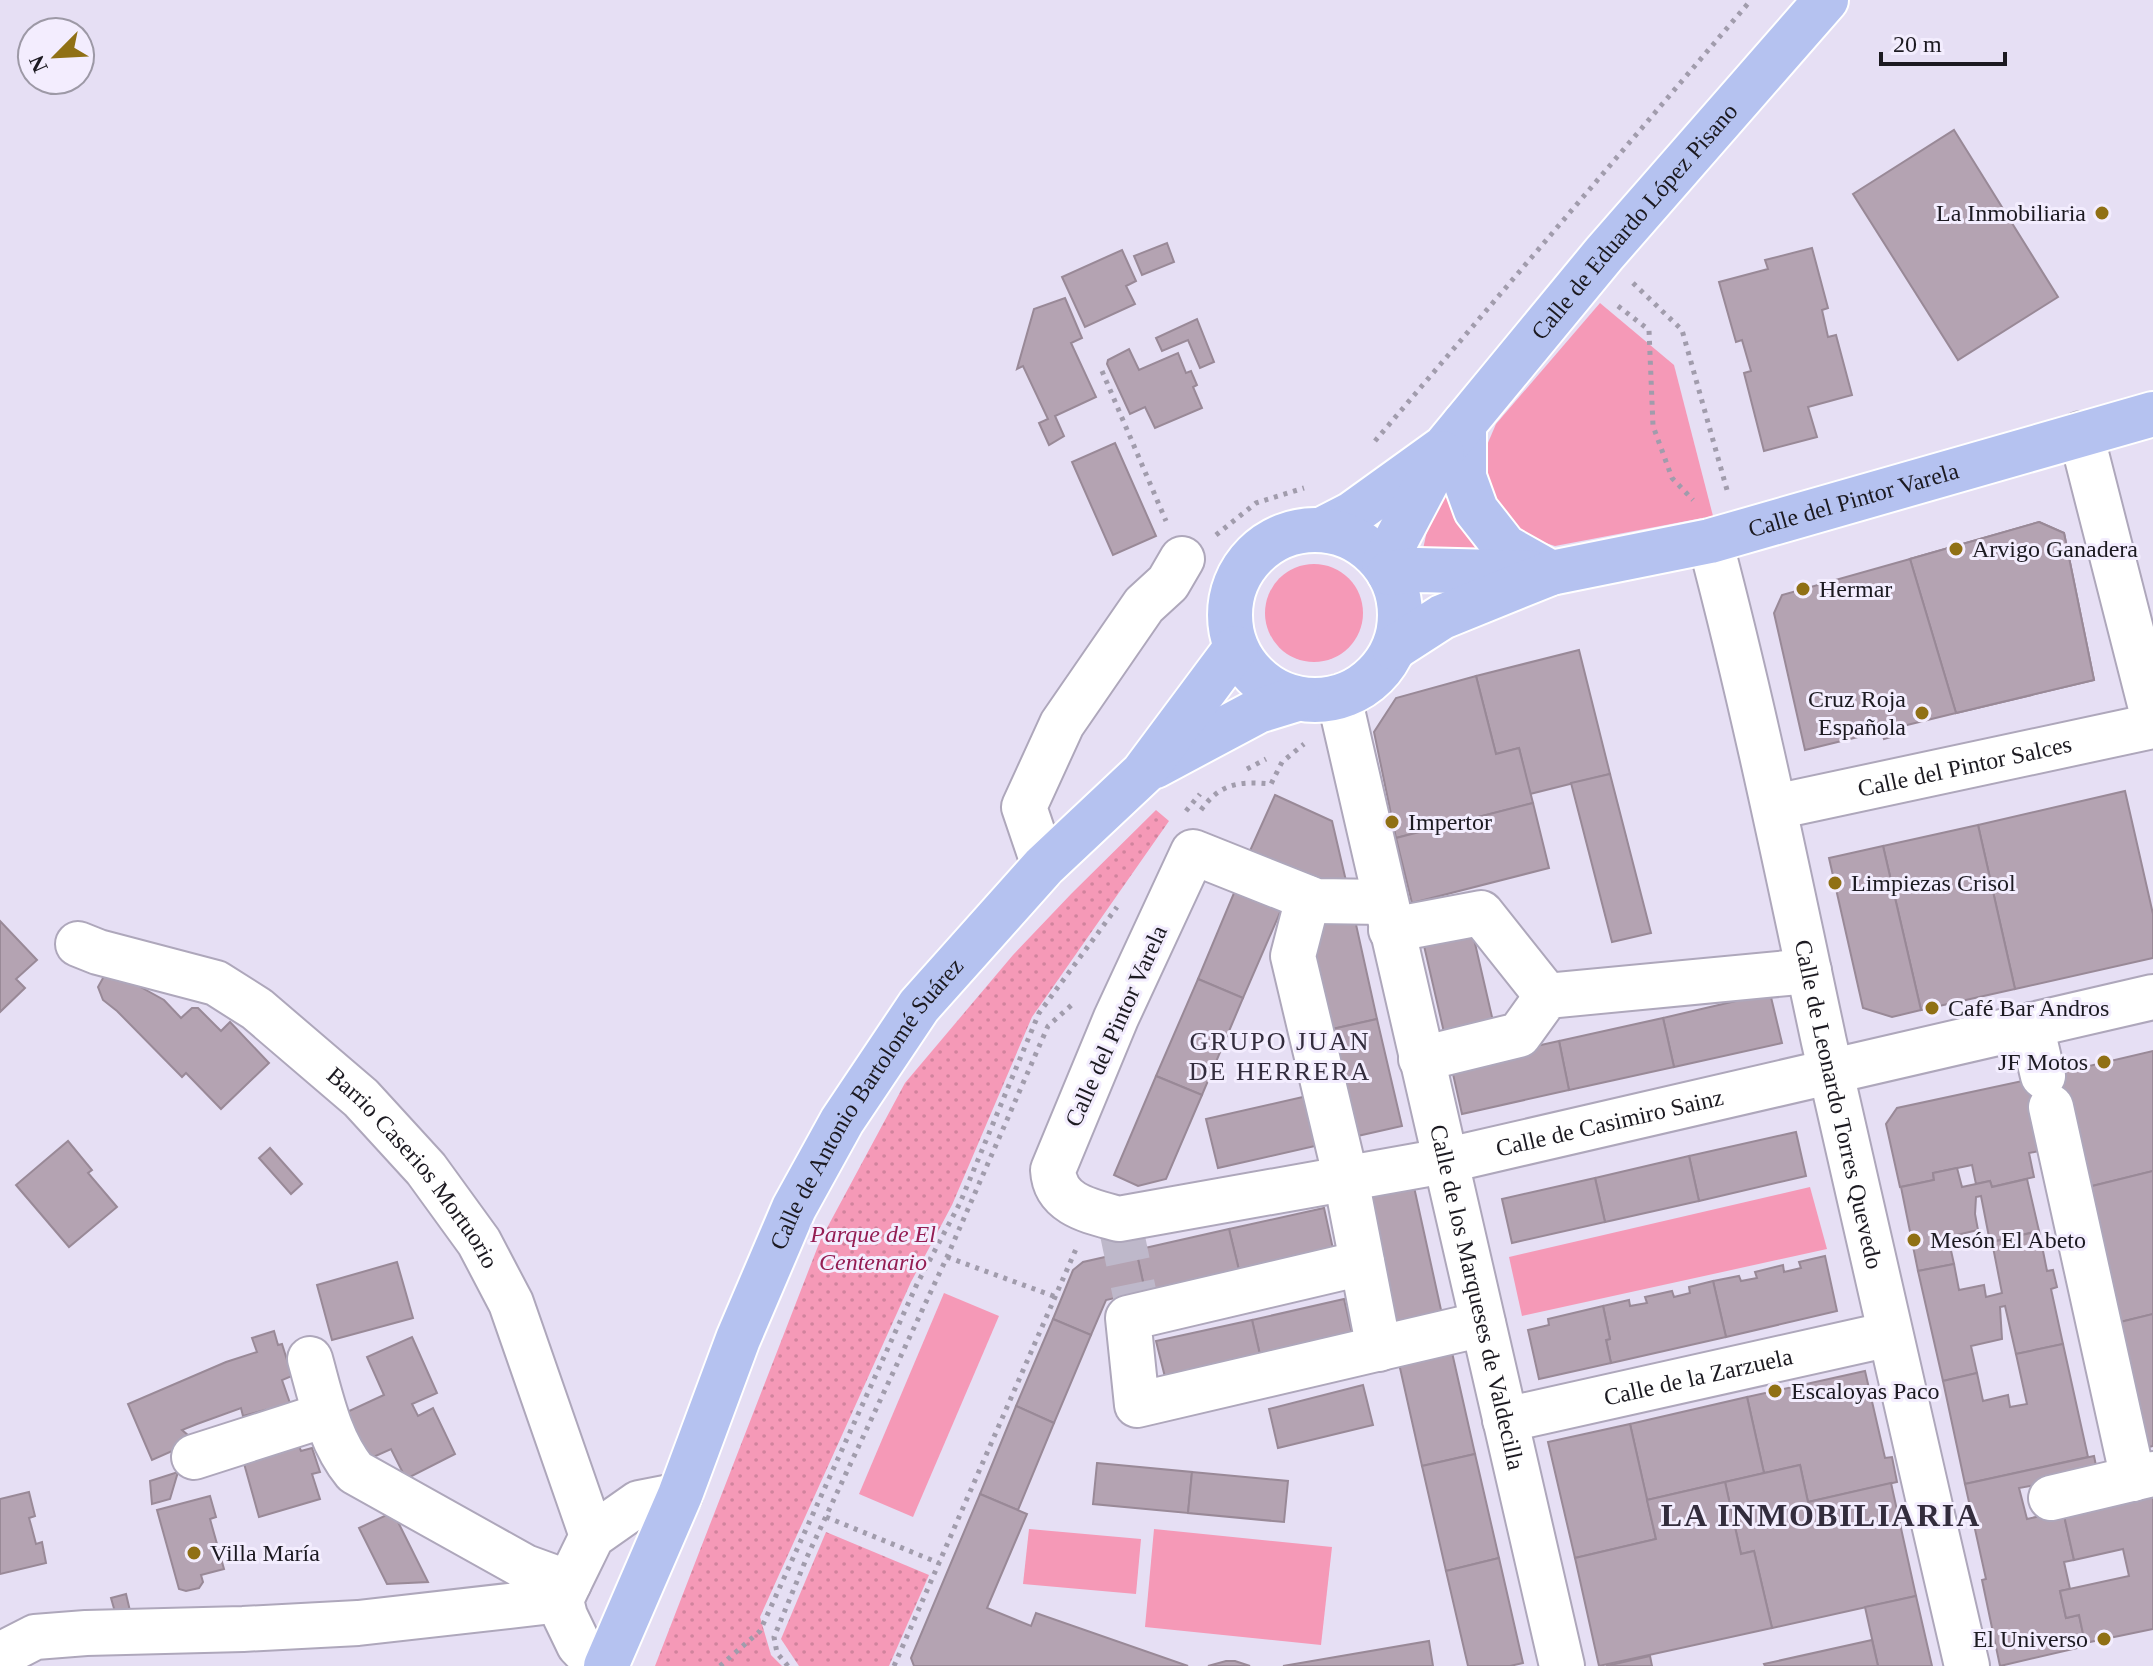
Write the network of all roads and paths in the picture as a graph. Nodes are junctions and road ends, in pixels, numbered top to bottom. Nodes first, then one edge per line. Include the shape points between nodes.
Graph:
1 (1751, 0) edge
2 (1826, 0) edge
3 (1604, 254) junction
4 (1102, 371) dead end
5 (2153, 414) edge
6 (2081, 434) junction
7 (1455, 436) junction
8 (1368, 449) dead end
9 (1739, 487) dead end
10 (1307, 488) dead end
11 (1321, 530) junction
12 (1710, 541) junction
13 (1196, 553) junction
14 (1386, 568) junction
15 (1551, 573) junction
16 (1236, 648) junction
17 (1394, 648) junction
18 (1339, 697) junction
19 (1297, 699) junction
20 (2153, 716) edge
21 (2153, 726) edge
22 (1143, 773) junction
23 (1775, 807) junction
24 (1044, 866) junction
25 (1308, 898) junction
26 (1388, 916) junction
27 (78, 944) dead end
28 (1809, 971) junction
29 (1547, 996) junction
30 (2153, 997) edge
31 (2031, 1025) junction
32 (1421, 1059) junction
33 (1831, 1072) junction
34 (1444, 1161) junction
35 (1346, 1179) junction
36 (1079, 1205) junction
37 (947, 1257) dead end
38 (1362, 1263) junction
39 (1056, 1297) junction
40 (1483, 1324) junction
41 (1890, 1334) junction
42 (1379, 1349) junction
43 (310, 1359) dead end
44 (325, 1415) junction
45 (1505, 1420) junction
46 (194, 1457) dead end
47 (2143, 1476) edge
48 (680, 1495) junction
49 (2051, 1498) dead end
50 (826, 1517) dead end
51 (592, 1536) junction
52 (939, 1563) junction
53 (565, 1591) junction
54 (0, 1655) edge
55 (599, 1666) edge
56 (606, 1666) edge
57 (894, 1666) edge
58 (1562, 1666) edge
59 (1967, 1666) edge

1 - 8 path
2 - 3 main road, Calle de Eduardo López Pisano
3 - 7 main road, Calle de Eduardo López Pisano
3 - 9 path via 1682,330 1727,490
4 - 13 path
5 - 6 main road, Calle del Pintor Varela
6 - 12 main road, Calle del Pintor Varela
6 - 20 street
7 - 11 main road, Calle de Eduardo López Pisano via 1352,514
7 - 14 main road, Calle de Eduardo López Pisano
7 - 15 main road via 1476,510 1505,547
10 - 13 path via 1256,503
11 - 14 main road via 1356,541
11 - 16 main road via 1296,532 1269,543 1247,563 1233,589 1229,619
12 - 15 main road, Calle del Pintor Varela
12 - 23 street, Calle de Leonardo Torres Quevedo
13 - 24 street via 1144,605 1062,724 1024,807
14 - 15 main road, Calle del Pintor Varela
14 - 17 main road via 1398,598 1400,624
15 - 17 main road, Calle del Pintor Varela via 1442,617
16 - 19 main road via 1250,671 1271,689
16 - 22 main road, Calle de Antonio Bartolomé Suárez
17 - 18 main road via 1362,687
18 - 19 main road
18 - 26 street, Calle de los Marqueses de Valdecilla
19 - 22 main road, Calle de Antonio Bartolomé Suárez via 1258,711
21 - 23 street, Calle del Pintor Salces
22 - 24 main road, Calle de Antonio Bartolomé Suárez
23 - 28 street, Calle de Leonardo Torres Quevedo
24 - 48 main road, Calle de Antonio Bartolomé Suárez via 919,1006 842,1121 794,1208
25 - 26 street
25 - 35 street via 1293,956
25 - 36 street, Calle del Pintor Varela via 1193,852 1053,1170 1054,1185
26 - 29 street via 1481,913
26 - 32 street, Calle de los Marqueses de Valdecilla
27 - 51 street, Barrio Caserios Mortuorio via 216,983 257,1009 361,1098 426,1169 479,1242 511,1303
28 - 29 street
28 - 33 street, Calle de Leonardo Torres Quevedo
29 - 32 street via 1519,1035
30 - 31 street, Calle de Casimiro Sainz
31 - 33 street, Calle de Casimiro Sainz
31 - 47 street
32 - 34 street, Calle de los Marqueses de Valdecilla
33 - 34 street, Calle de Casimiro Sainz
33 - 41 street, Calle de Leonardo Torres Quevedo
34 - 35 street, Calle de Casimiro Sainz
34 - 40 street, Calle de los Marqueses de Valdecilla
35 - 36 street, Calle de Casimiro Sainz via 1119,1219
35 - 38 street
36 - 39 path
37 - 39 path
38 - 42 street
38 - 42 street via 1128,1318 1137,1405
39 - 52 path
40 - 42 street
40 - 45 street, Calle de los Marqueses de Valdecilla
41 - 45 street, Calle de la Zarzuela
41 - 59 street, Calle de Leonardo Torres Quevedo
43 - 44 street
44 - 46 street
44 - 53 street via 342,1456 355,1472
45 - 58 street, Calle de los Marqueses de Valdecilla
47 - 49 street
48 - 51 street via 639,1503
48 - 56 main road, Calle de Antonio Bartolomé Suárez
50 - 52 path
51 - 53 street
52 - 57 path
53 - 54 street via 358,1623 35,1637
53 - 55 street via 565,1616 579,1645

